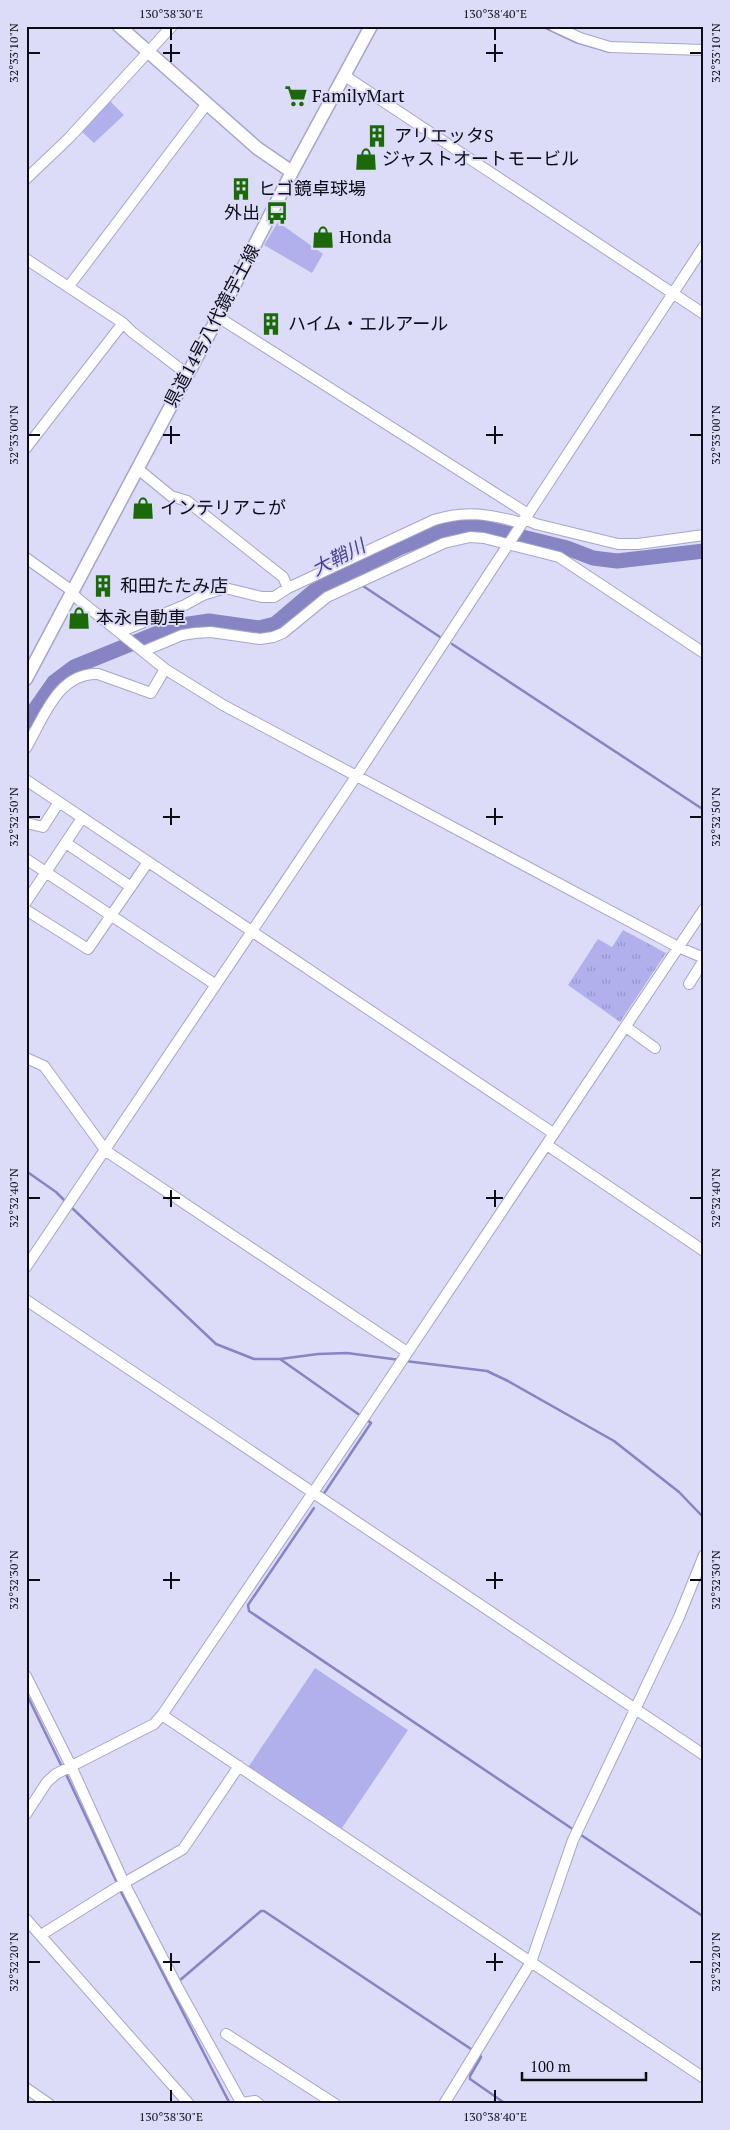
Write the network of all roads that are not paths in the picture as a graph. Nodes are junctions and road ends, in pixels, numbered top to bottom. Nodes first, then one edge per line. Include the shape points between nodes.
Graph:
1 (118, 26) edge
2 (172, 26) edge
3 (371, 26) edge
4 (554, 26) edge
5 (704, 50) edge
6 (148, 53) junction
7 (345, 76) junction
8 (206, 105) junction
9 (292, 172) junction
10 (26, 179) edge
11 (704, 246) edge
12 (26, 259) edge
13 (69, 286) junction
14 (672, 294) junction
15 (704, 314) edge
16 (218, 317) junction
17 (124, 323) junction
18 (187, 374) junction
19 (26, 448) edge
20 (138, 469) junction
21 (523, 521) junction
22 (704, 535) edge
23 (509, 544) junction
24 (26, 558) edge
25 (288, 588) junction
26 (72, 593) junction
27 (122, 634) junction
28 (142, 649) junction
29 (704, 653) edge
30 (165, 669) junction
31 (26, 679) edge
32 (26, 748) edge
33 (356, 775) junction
34 (26, 780) edge
35 (59, 802) junction
36 (82, 818) junction
37 (26, 823) edge
38 (66, 843) junction
39 (26, 859) edge
40 (148, 862) junction
41 (46, 872) junction
42 (131, 887) junction
43 (26, 902) edge
44 (704, 909) edge
45 (26, 910) edge
46 (111, 915) junction
47 (252, 932) junction
48 (678, 947) junction
49 (704, 959) edge
50 (689, 984) dead end
51 (216, 986) junction
52 (626, 1027) junction
53 (655, 1048) dead end
54 (26, 1058) edge
55 (553, 1133) junction
56 (547, 1144) junction
57 (106, 1151) junction
58 (704, 1252) edge
59 (26, 1267) edge
60 (26, 1300) edge
61 (406, 1353) junction
62 (313, 1492) junction
63 (704, 1555) edge
64 (26, 1676) edge
65 (636, 1710) junction
66 (162, 1714) junction
67 (704, 1755) edge
68 (239, 1766) junction
69 (65, 1769) junction
70 (26, 1814) edge
71 (123, 1884) junction
72 (26, 1919) edge
73 (41, 1935) junction
74 (531, 1962) junction
75 (226, 2034) dead end
76 (704, 2078) edge
77 (26, 2088) edge
78 (49, 2104) edge
79 (188, 2104) edge
80 (242, 2104) edge
81 (259, 2104) edge
82 (335, 2104) edge
83 (444, 2104) edge

1 - 6 main road
2 - 6 street
3 - 7 main road, 県道14号八代鏡宇土線
4 - 5 street via 610,47
6 - 8 main road
6 - 10 street
7 - 9 main road, 県道14号八代鏡宇土線
7 - 14 street
8 - 9 main road via 257,148
8 - 13 street
9 - 16 main road, 県道14号八代鏡宇土線
11 - 14 street
12 - 13 street
13 - 17 street
14 - 15 street
14 - 21 street
16 - 18 main road, 県道14号八代鏡宇土線
16 - 21 street
17 - 18 street
17 - 19 street
18 - 20 main road, 県道14号八代鏡宇土線
20 - 25 street via 171,496 187,501 283,577
20 - 26 main road, 県道14号八代鏡宇土線
21 - 22 street via 618,544
21 - 23 street
21 - 25 street via 495,515 450,515
23 - 28 street via 484,538 455,540 317,603 273,637 260,639 212,632 195,633
23 - 29 street via 559,557
23 - 33 street
24 - 26 street
25 - 27 street via 268,598 225,588 203,595
26 - 27 street
26 - 31 main road, 県道14号八代鏡宇土線
27 - 28 street
28 - 30 street
30 - 32 street via 151,693 98,674 88,674 66,684 58,692
30 - 33 street via 223,705
33 - 47 street
33 - 48 street
34 - 35 street
35 - 36 street
35 - 37 street via 43,827
36 - 38 street
36 - 40 street
38 - 41 street
38 - 42 street
39 - 41 street
40 - 42 street
40 - 47 street
41 - 43 street
41 - 46 street
42 - 46 street
44 - 48 street
45 - 46 street via 88,949
46 - 51 street
47 - 51 street
47 - 55 street
48 - 49 street
48 - 52 street
49 - 50 street
51 - 57 street
52 - 53 street
52 - 55 street
54 - 57 street via 44,1066
55 - 56 street
56 - 58 street
56 - 61 street
57 - 59 street
57 - 61 street
60 - 62 street
61 - 62 street
62 - 65 street
62 - 66 street
63 - 65 street
64 - 69 street
65 - 67 street
65 - 74 street via 573,1840
66 - 68 street
66 - 69 street via 154,1724
68 - 71 street via 183,1849
68 - 74 street
69 - 70 street via 47,1782
69 - 71 street
71 - 73 street
71 - 80 street
72 - 73 street
73 - 79 street
74 - 76 street
74 - 83 street
75 - 82 street
77 - 78 street
80 - 81 street via 255,2101

